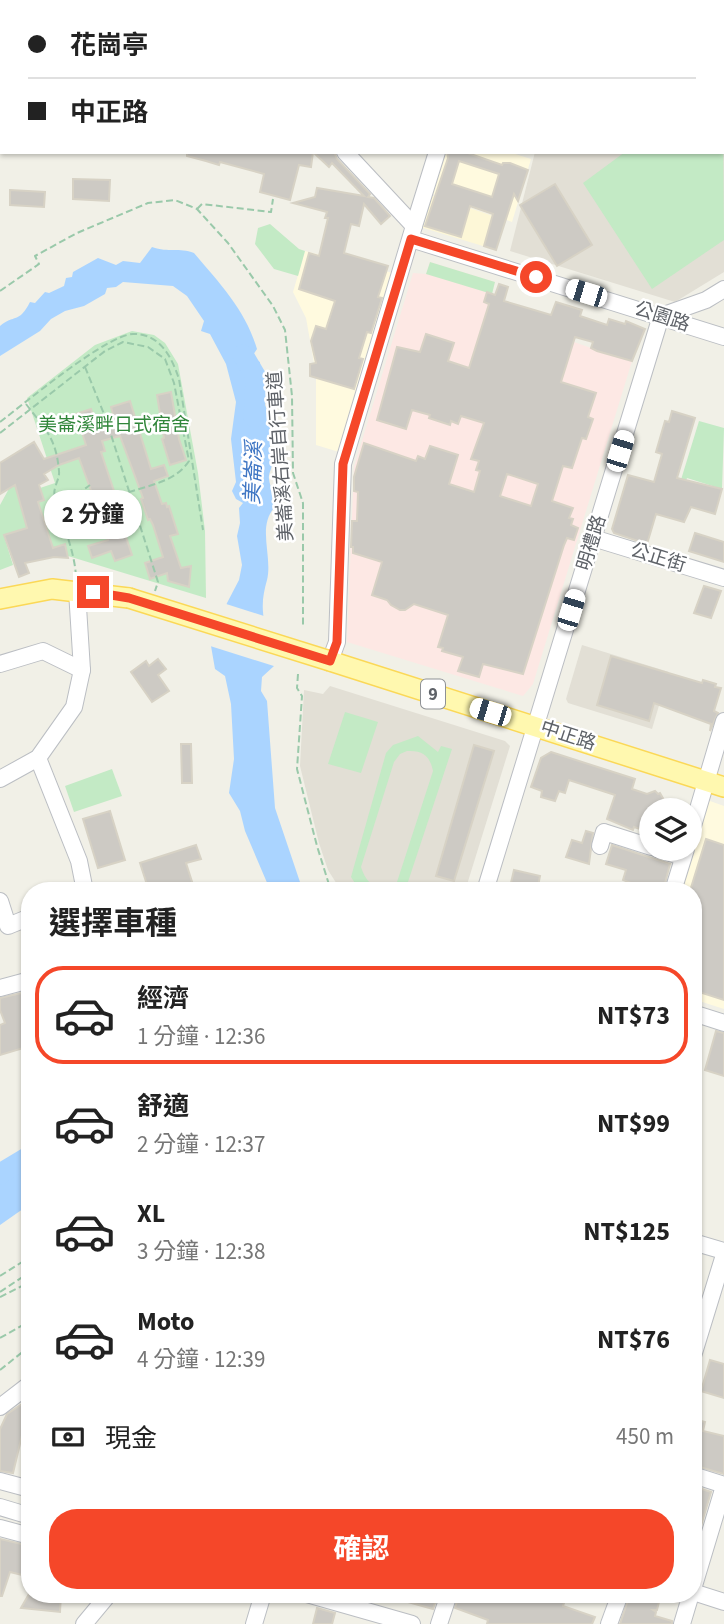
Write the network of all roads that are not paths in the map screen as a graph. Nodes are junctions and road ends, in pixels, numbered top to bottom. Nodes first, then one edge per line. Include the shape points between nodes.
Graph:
1 (347, 154) edge
2 (436, 154) edge
3 (413, 233) junction
4 (724, 289) edge
5 (662, 316) junction
6 (724, 337) edge
7 (593, 538) junction
8 (724, 578) edge
9 (85, 592) junction
10 (0, 599) edge
11 (330, 661) junction
12 (0, 664) edge
13 (82, 670) junction
14 (724, 721) edge
15 (536, 725) junction
16 (38, 758) junction
17 (0, 779) edge
18 (715, 784) edge
19 (702, 811) edge
20 (639, 843) edge
21 (600, 846) dead end
22 (682, 861) edge
23 (83, 882) edge
24 (488, 882) edge
25 (676, 882) edge
26 (0, 901) edge
27 (21, 921) edge
28 (21, 982) edge
29 (0, 988) edge
30 (702, 1016) edge
31 (724, 1023) edge
32 (702, 1245) edge
33 (724, 1253) edge
34 (702, 1327) edge
35 (21, 1391) edge
36 (0, 1407) edge
37 (702, 1478) edge
38 (0, 1481) edge
39 (724, 1485) edge
40 (21, 1487) edge
41 (0, 1507) edge
42 (21, 1514) edge
43 (0, 1528) edge
44 (21, 1534) edge
45 (702, 1559) edge
46 (702, 1595) edge
47 (724, 1602) edge
48 (102, 1603) edge
49 (260, 1603) edge
50 (332, 1603) edge
51 (446, 1603) edge
52 (617, 1603) edge
53 (689, 1603) edge
54 (382, 1621) edge
55 (84, 1624) edge
56 (254, 1624) edge
57 (412, 1624) edge
58 (439, 1624) edge
59 (609, 1624) edge
60 (682, 1624) edge

1 - 3 street, 公園路
2 - 3 street
3 - 5 street, 公園路
3 - 11 street via 343,464 337,642
4 - 5 street
5 - 6 street, 公園路
5 - 7 street, 明禮路
7 - 8 street, 公正街
7 - 15 street, 明禮路
9 - 10 main road, 9 via 52,589
9 - 11 main road, 9, bridge via 129,598
9 - 13 street
11 - 15 main road, 中正路 / 9
12 - 13 street via 43,651
13 - 16 street via 74,707
14 - 18 street
15 - 18 main road, 中正路 / 9
15 - 24 street, 明禮路
16 - 17 street
16 - 23 street
18 - 19 street
20 - 21 street via 604,832
22 - 25 street
26 - 27 street via 8,926
28 - 29 street
30 - 31 street
32 - 33 street
33 - 34 street
35 - 36 street
37 - 39 street
38 - 40 street
39 - 45 street
41 - 42 street
43 - 44 street
46 - 47 street
48 - 55 street
49 - 56 street
50 - 54 street
51 - 58 street
52 - 59 street
53 - 60 street
54 - 57 street

